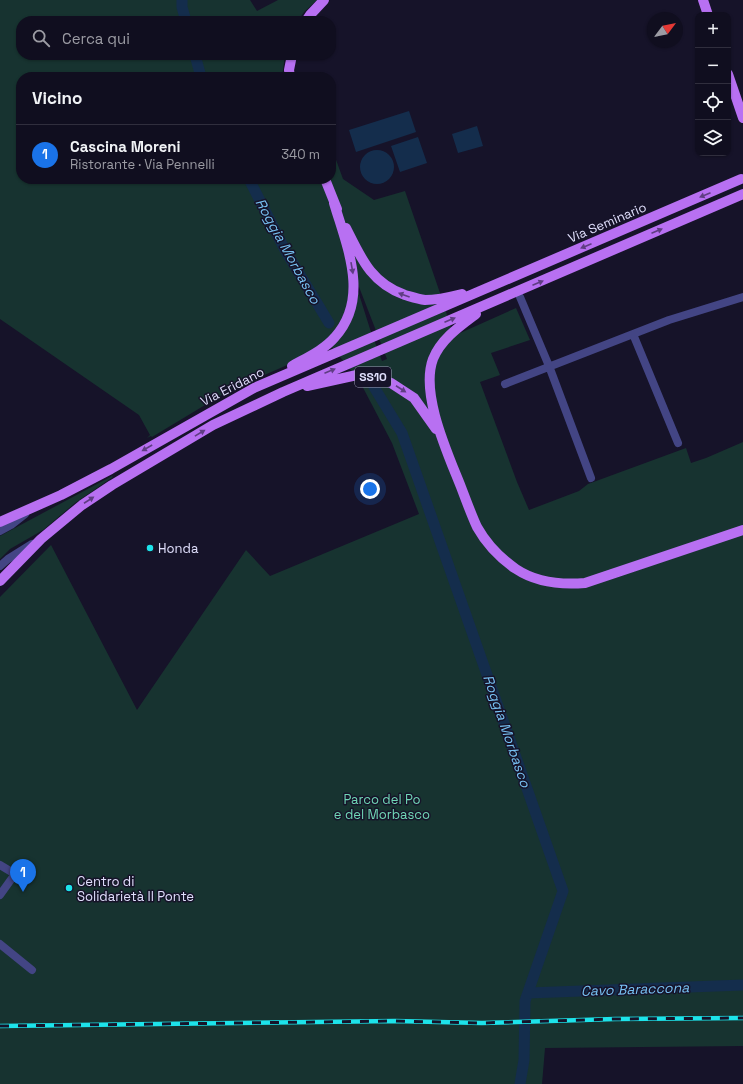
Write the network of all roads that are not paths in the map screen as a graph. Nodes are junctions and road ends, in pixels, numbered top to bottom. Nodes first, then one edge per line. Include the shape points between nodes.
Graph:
1 (324, 0) edge
2 (703, 0) edge
3 (707, 12) edge
4 (309, 16) edge
5 (291, 60) edge
6 (289, 72) edge
7 (731, 83) edge
8 (743, 118) edge
9 (741, 179) dead end
10 (326, 184) edge
11 (743, 194) edge
12 (334, 203) junction
13 (484, 289) junction
14 (743, 296) edge
15 (520, 298) dead end
16 (489, 304) junction
17 (633, 334) junction
18 (549, 366) junction
19 (504, 384) dead end
20 (254, 388) junction
21 (283, 392) junction
22 (440, 436) junction
23 (678, 443) dead end
24 (591, 478) dead end
25 (35, 506) junction
26 (0, 522) edge
27 (743, 530) edge
28 (0, 531) edge
29 (41, 539) junction
30 (0, 566) edge
31 (0, 581) edge
32 (0, 865) edge
33 (0, 895) edge
34 (0, 944) edge
35 (32, 970) dead end

1 - 4 main road
2 - 3 main road
5 - 6 main road
7 - 8 main road
9 -> 13 main road, Via Seminario
10 - 12 main road
16 -> 11 main road
13 -> 12 main road via 426,300 415,299 386,286 376,278 362,259
12 -> 20 main road via 354,281 354,301 349,318 335,338 325,346
13 - 20 main road, Via Eridano
14 - 17 street
15 - 18 street
21 -> 16 main road, Via Eridano
16 - 22 main road via 450,334 433,359 429,375 430,394
17 - 18 street
17 - 23 street
18 - 19 street
18 - 24 street
20 -> 25 main road, Via Eridano via 111,469
21 -> 22 main road, SS10 via 357,376 374,377 391,383 414,398
29 -> 21 main road, Via Eridano via 82,505 112,485 213,425
22 - 27 main road via 477,527 496,552 515,569 529,577 566,585 585,583
25 - 26 main road, Via Eridano
25 - 28 street
29 - 30 street
29 - 31 main road, Via Eridano
32 - 33 street via 15,874
34 - 35 street

